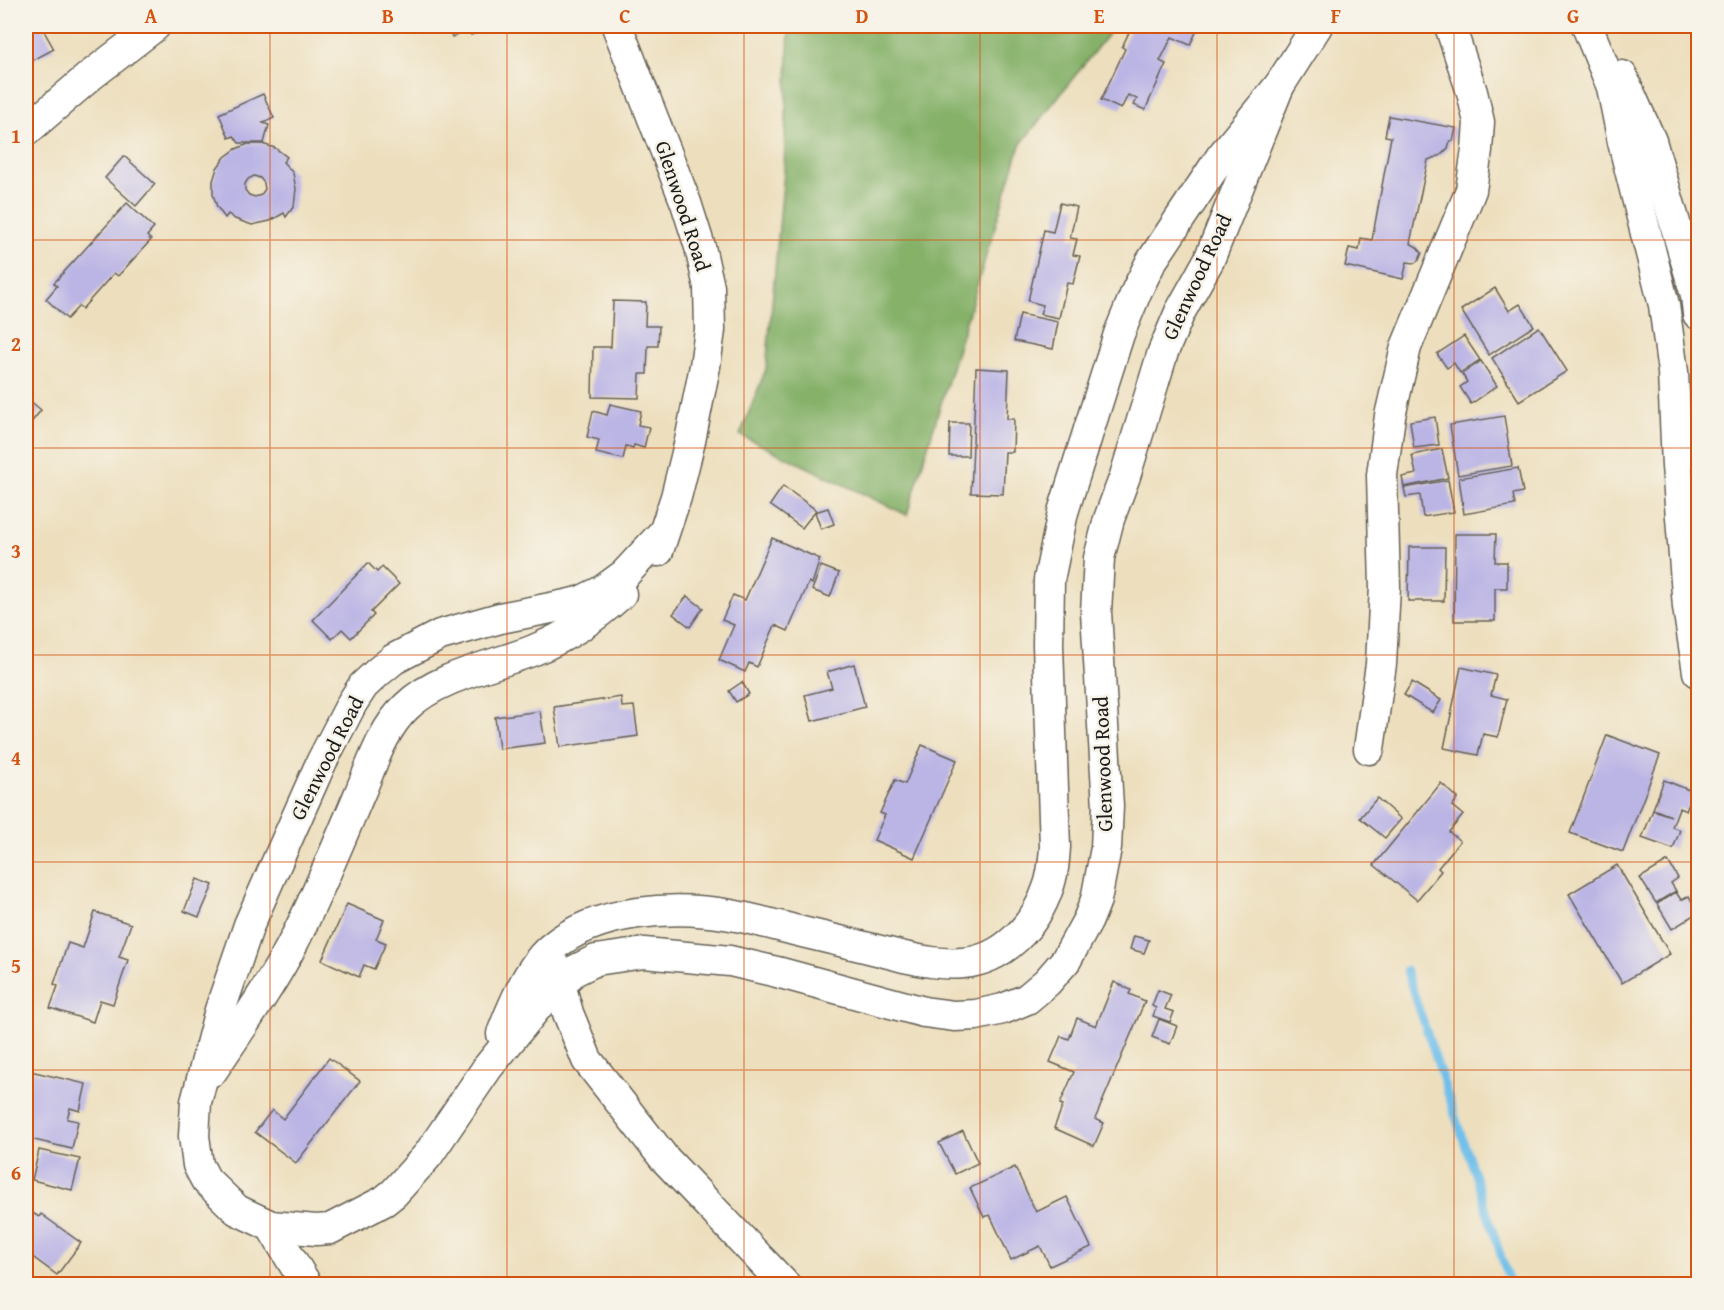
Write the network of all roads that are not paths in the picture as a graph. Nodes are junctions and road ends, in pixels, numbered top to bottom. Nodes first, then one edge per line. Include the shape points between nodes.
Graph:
1 (155, 26) edge
2 (617, 26) edge
3 (1317, 26) edge
4 (1450, 26) edge
5 (1587, 26) edge
6 (1597, 26) edge
7 (1279, 86) junction
8 (26, 131) edge
9 (1698, 314) edge
10 (663, 532) junction
11 (1698, 672) edge
12 (1369, 748) dead end
13 (550, 948) junction
14 (560, 982) junction
15 (488, 1067) junction
16 (200, 1089) junction
17 (271, 1226) junction
18 (306, 1284) edge
19 (784, 1284) edge

1 - 8 street
2 - 10 street, Glenwood Road via 686,203 708,287 710,330 705,366 676,497
3 - 7 street, Glenwood Road
4 - 12 street via 1479,122 1478,150 1471,190 1406,347 1390,416 1382,475 1382,664
5 - 11 street via 1612,87 1664,305 1673,372 1688,607
6 - 9 street via 1611,47 1651,141 1696,295
7 - 13 street, Glenwood Road via 1221,157 1151,262 1119,334 1063,512 1049,580 1048,607 1053,869 1043,901 1023,931 1000,951 982,960 929,962 730,915 676,910 600,921
7 - 14 street, Glenwood Road via 1209,260 1163,352 1099,558 1096,612 1108,806 1106,848 1096,900 1066,960 1027,999 1003,1009 954,1016 924,1012 730,961 680,955 644,953 596,960
10 - 16 street, Glenwood Road via 650,566 586,623 532,651 432,688 399,714 383,740 292,945
10 - 16 street, Glenwood Road via 625,574 602,591 582,601 440,635 394,659 363,686 321,763 249,924 220,1010
13 - 14 street
13 - 15 street, Glenwood Road via 520,992
14 - 15 street, Glenwood Road
14 - 19 street via 587,1060 664,1158
15 - 17 street, Glenwood Road via 428,1155 384,1201 330,1229
16 - 17 street, Glenwood Road via 194,1136 202,1173 237,1210
17 - 18 street

